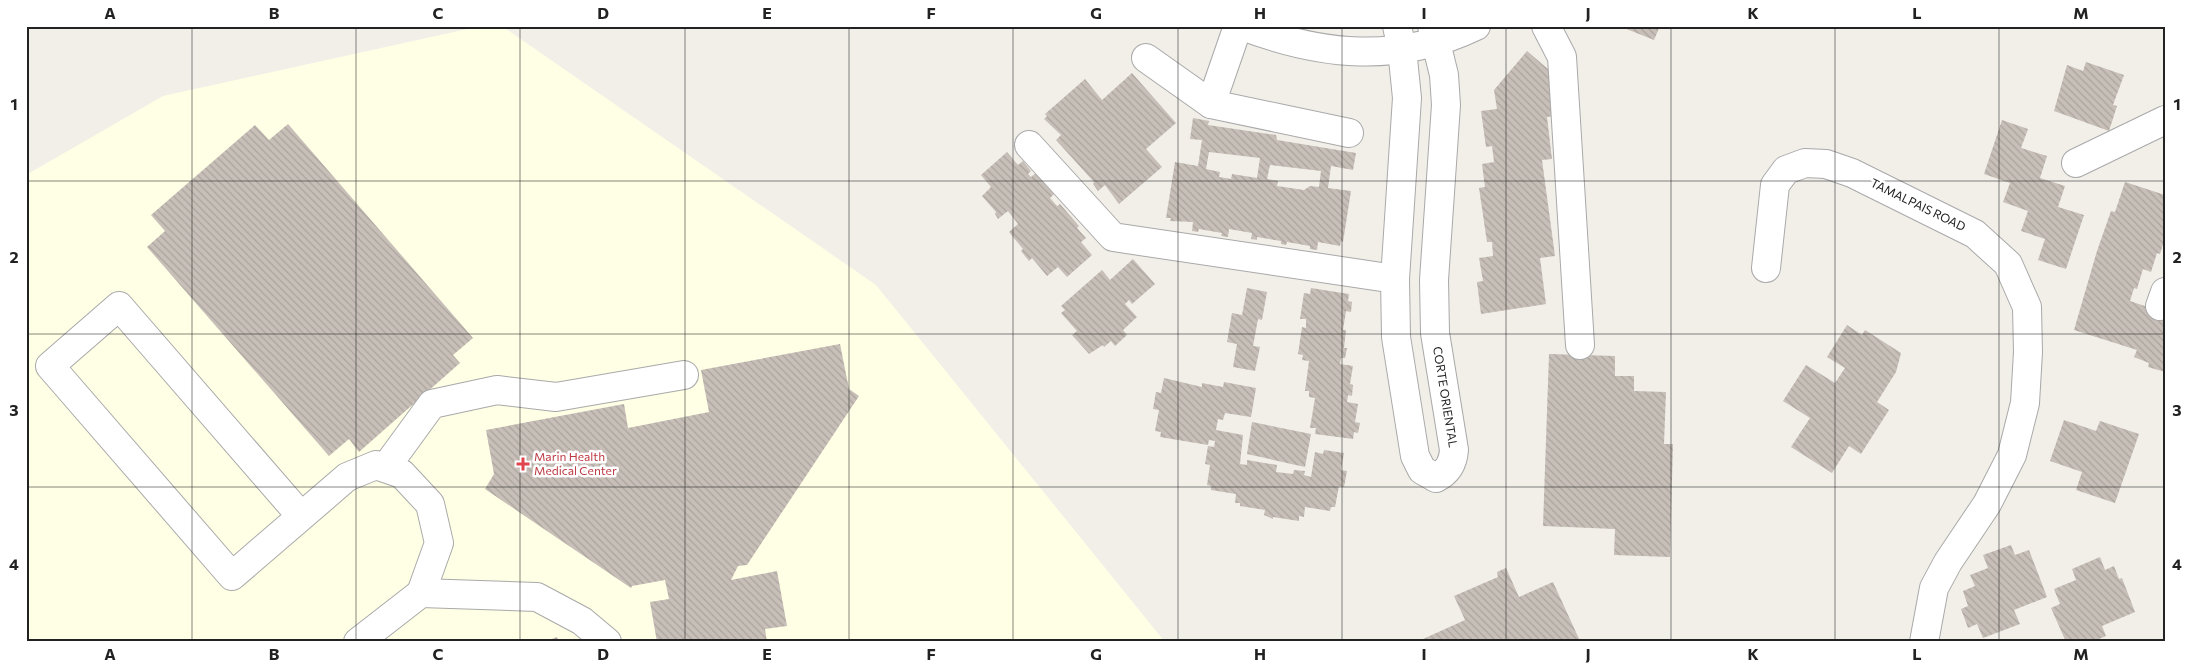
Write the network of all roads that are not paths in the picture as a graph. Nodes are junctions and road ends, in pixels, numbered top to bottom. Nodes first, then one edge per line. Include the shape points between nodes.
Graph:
1 (1238, 26) edge
2 (1242, 26) edge
3 (1476, 26) edge
4 (1546, 26) edge
5 (1434, 34) edge
6 (1400, 38) edge
7 (1146, 58) dead end
8 (1211, 104) junction
9 (2165, 120) edge
10 (1349, 133) dead end
11 (1029, 144) dead end
12 (2076, 163) dead end
13 (1766, 268) dead end
14 (1395, 279) junction
15 (1580, 345) dead end
16 (684, 375) dead end
17 (386, 467) junction
18 (302, 516) junction
19 (421, 593) junction
20 (358, 642) edge
21 (607, 642) edge
22 (1924, 642) edge

1 - 8 street
2 - 6 street via 1276,39 1342,52 1374,53
3 - 5 street
4 - 15 street via 1562,57
5 - 6 street
5 - 14 street, CORTE ORIENTAL via 1444,74 1446,104 1434,280 1436,333 1454,450 1452,465 1436,478 1422,470 1415,456 1396,337
6 - 14 street, CORTE ORIENTAL via 1407,98
7 - 8 street
8 - 10 street
9 - 12 street
11 - 14 street via 1113,237
13 - 22 street, TAMALPAIS ROAD via 1775,186 1786,170 1805,163 1826,164 1852,173 1975,234 2008,264 2027,307 2025,403 2012,455 1987,504 1934,588
16 - 17 street via 556,396 498,390 432,404
17 - 18 street via 376,464 347,476
17 - 19 street via 402,474 430,504 439,543
18 - 18 street via 232,576 50,366 119,306
19 - 20 street
19 - 21 street via 537,597 582,620

